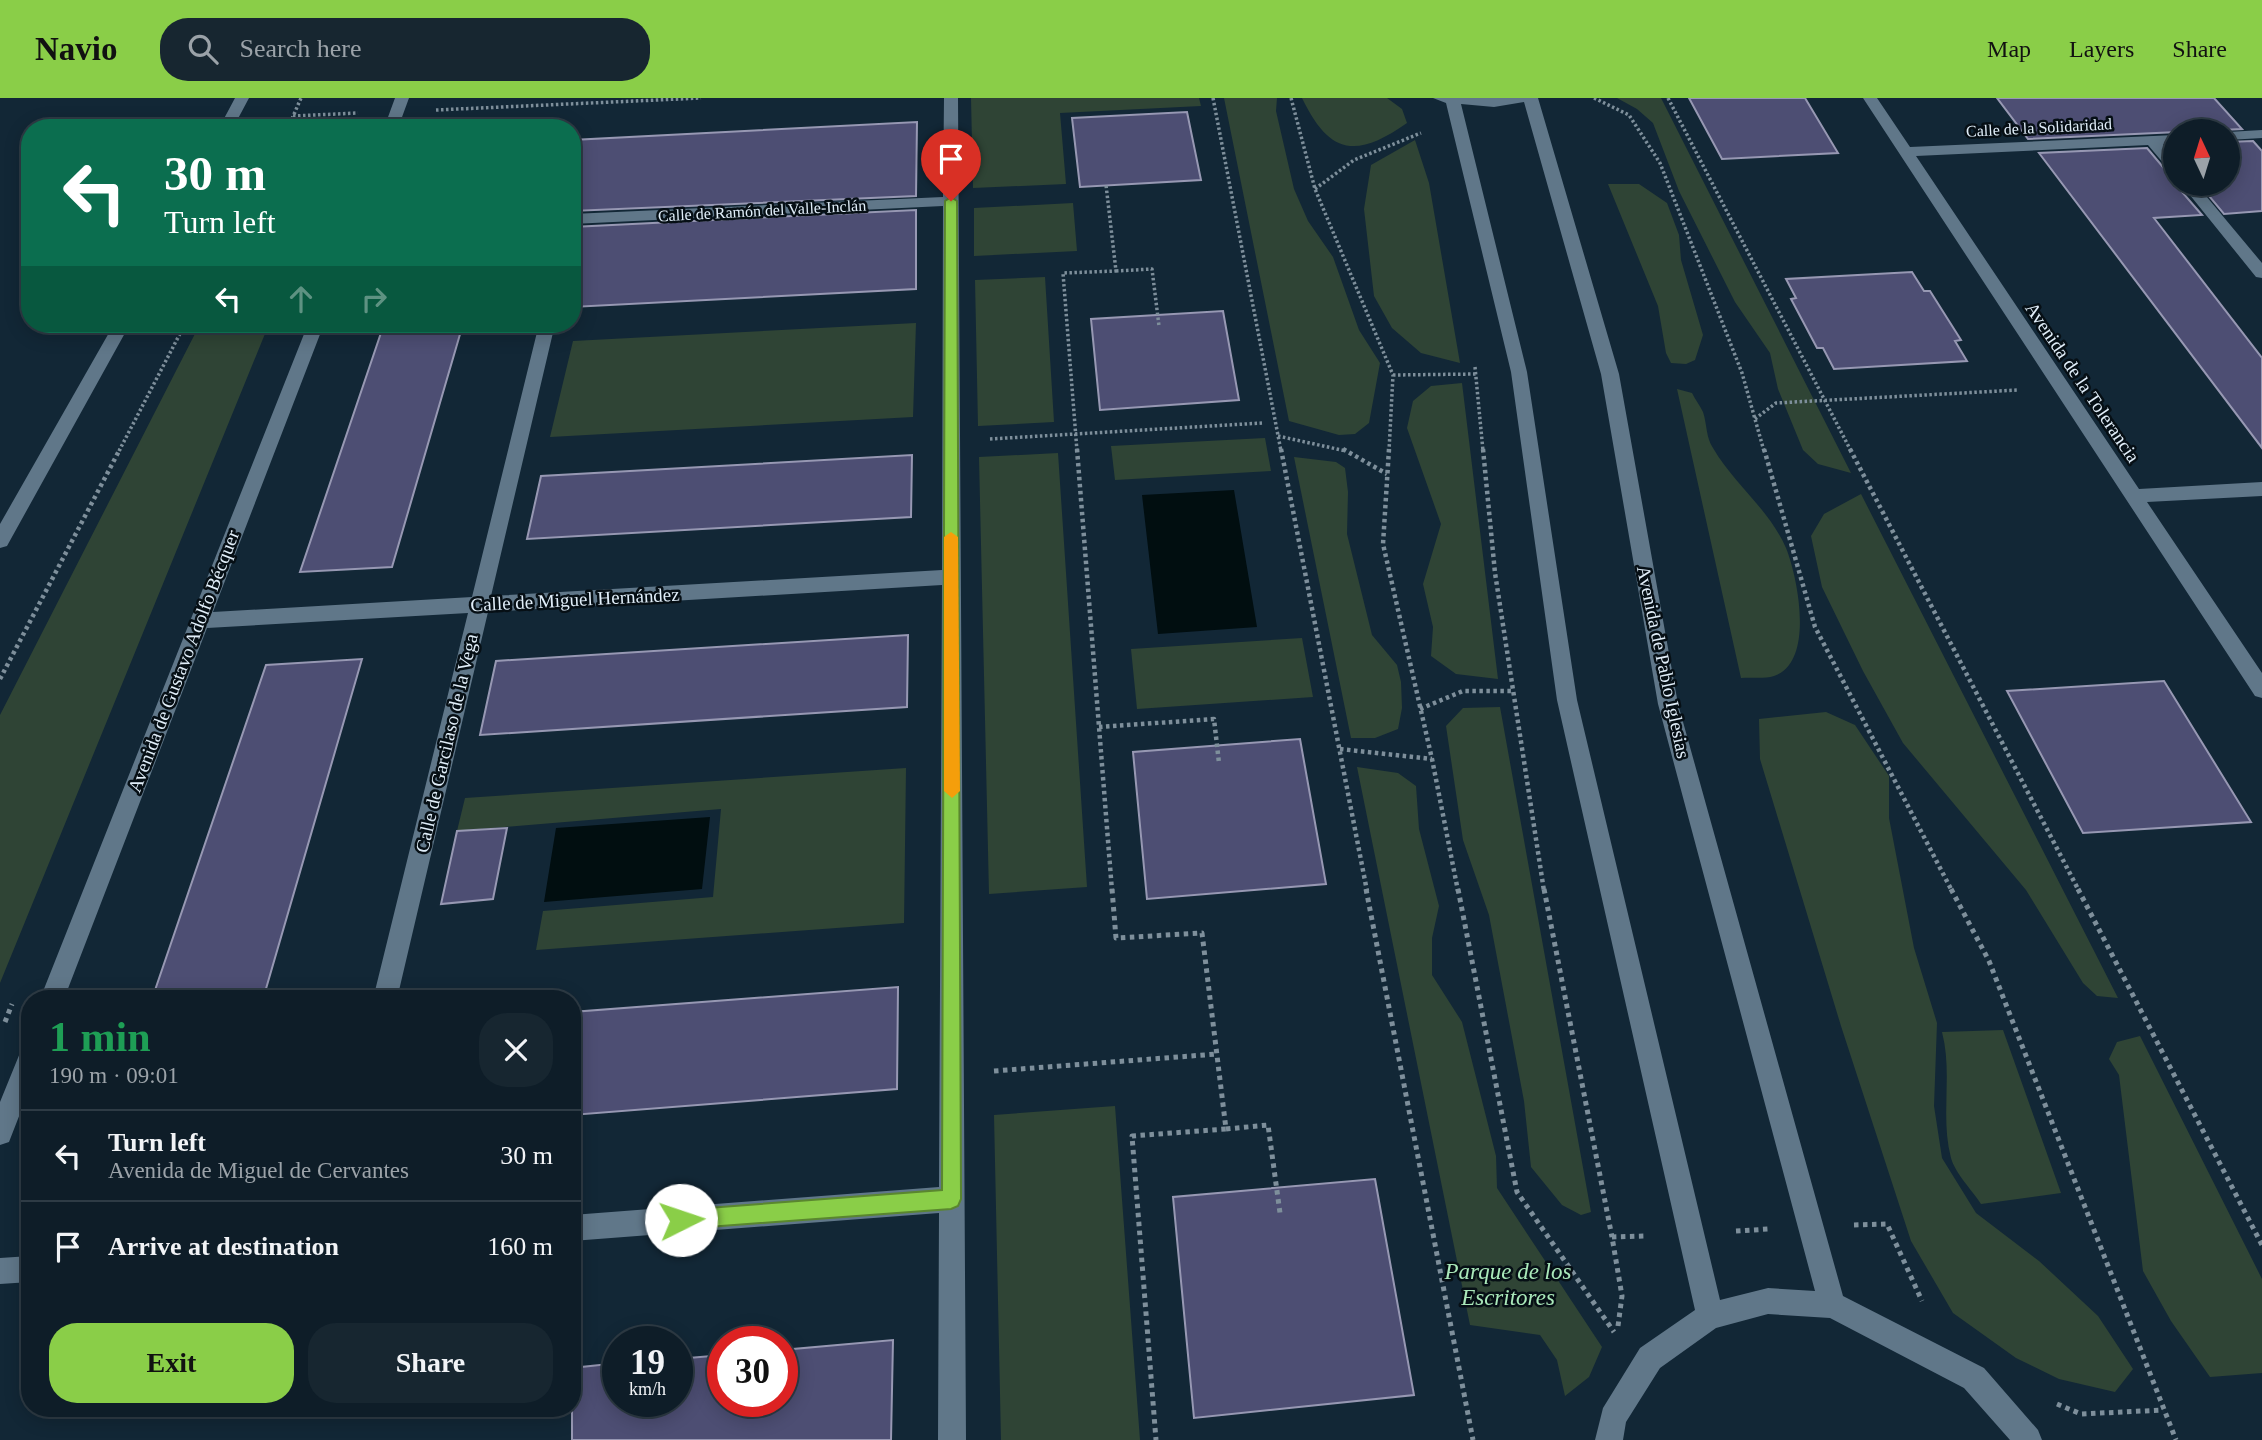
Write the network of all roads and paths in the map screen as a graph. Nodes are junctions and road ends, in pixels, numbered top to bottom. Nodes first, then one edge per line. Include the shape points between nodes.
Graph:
1 (242, 98) edge
2 (301, 98) edge
3 (701, 98) edge
4 (951, 98) edge
5 (1213, 98) edge
6 (1524, 98) edge
7 (1531, 98) edge
8 (1594, 98) edge
9 (1668, 98) edge
10 (1870, 98) edge
11 (1446, 100) edge
12 (399, 105) edge
13 (293, 116) junction
14 (231, 119) edge
15 (292, 119) edge
16 (1427, 131) dead end
17 (2262, 134) edge
18 (2240, 135) edge
19 (2163, 139) edge
20 (2152, 140) junction
21 (1905, 152) junction
22 (2163, 153) edge
23 (1106, 186) dead end
24 (1315, 189) dead end
25 (2198, 196) edge
26 (951, 201) junction
27 (581, 219) edge
28 (1116, 271) junction
29 (2262, 273) edge
30 (1159, 326) dead end
31 (117, 333) edge
32 (180, 333) edge
33 (312, 333) edge
34 (545, 333) edge
35 (1474, 361) dead end
36 (1476, 374) junction
37 (1393, 376) dead end
38 (2019, 390) dead end
39 (1826, 401) junction
40 (1755, 419) junction
41 (1262, 423) dead end
42 (1076, 434) junction
43 (1278, 436) junction
44 (978, 439) dead end
45 (1387, 474) dead end
46 (2262, 489) edge
47 (2133, 496) junction
48 (0, 541) edge
49 (951, 577) junction
50 (479, 605) junction
51 (199, 621) junction
52 (0, 679) edge
53 (2262, 690) edge
54 (1512, 691) junction
55 (1420, 709) dead end
56 (1099, 727) junction
57 (1340, 749) junction
58 (1432, 759) dead end
59 (1219, 763) dead end
60 (56, 990) edge
61 (387, 990) edge
62 (1217, 1054) junction
63 (952, 1074) junction
64 (21, 1079) edge
65 (1226, 1129) junction
66 (0, 1133) edge
67 (951, 1199) junction
68 (1280, 1213) dead end
69 (581, 1227) edge
70 (1612, 1237) dead end
71 (2262, 1245) edge
72 (21, 1270) edge
73 (0, 1271) edge
74 (1832, 1305) junction
75 (1710, 1315) junction
76 (952, 1440) edge
77 (1156, 1440) edge
78 (1474, 1440) edge
79 (1609, 1440) edge
80 (2028, 1440) edge
81 (2176, 1440) edge

1 - 14 street
2 - 13 path
3 - 12 path
4 - 26 street
5 - 43 path
6 - 11 street via 1494,103
7 - 74 street, Avenida de Pablo Iglesias via 1610,374 1668,704
8 - 40 path via 1629,116 1660,163 1742,373
9 - 39 path
10 - 21 street, Avenida de la Tolerancia
11 - 75 street via 1519,372 1567,700
12 - 13 path
13 - 15 path
16 - 24 path via 1354,160
17 - 18 street
19 - 20 street, Calle de la Solidaridad
20 - 21 street, Calle de la Solidaridad
20 - 22 street
21 - 47 street, Avenida de la Tolerancia
23 - 28 path
25 - 29 street
26 - 27 street, Calle de Ramón del Valle-Inclán
26 - 49 street
28 - 30 path via 1152,269
28 - 42 path via 1063,274
31 - 48 street
32 - 52 path
33 - 51 street, Avenida de Gustavo Adolfo Bécquer
34 - 50 street, Calle de Garcilaso de la Vega
35 - 36 path
36 - 37 path
36 - 54 path via 1495,573
38 - 39 path
39 - 40 path via 1776,403
39 - 71 path
40 - 81 path via 1815,626 1989,961
41 - 42 path
42 - 44 path
42 - 56 path
43 - 45 path via 1339,447
43 - 57 path
46 - 47 street
47 - 53 street, Avenida de la Tolerancia
49 - 50 street, Calle de Miguel Hernández
49 - 63 street
50 - 51 street, Calle de Miguel Hernández
50 - 61 street, Calle de Garcilaso de la Vega
51 - 60 street, Avenida de Gustavo Adolfo Bécquer
54 - 55 path via 1463,691
54 - 70 path via 1548,913
56 - 59 path via 1214,719
56 - 62 path via 1116,938 1202,933
57 - 58 path
57 - 78 path
62 - 63 path
62 - 65 path
63 - 67 street
64 - 66 street
65 - 68 path via 1268,1125
65 - 77 path via 1132,1136
67 - 69 street
67 - 76 street
72 - 73 street
74 - 75 street via 1768,1301
74 - 80 street via 1974,1378
75 - 79 street via 1650,1358 1613,1418

